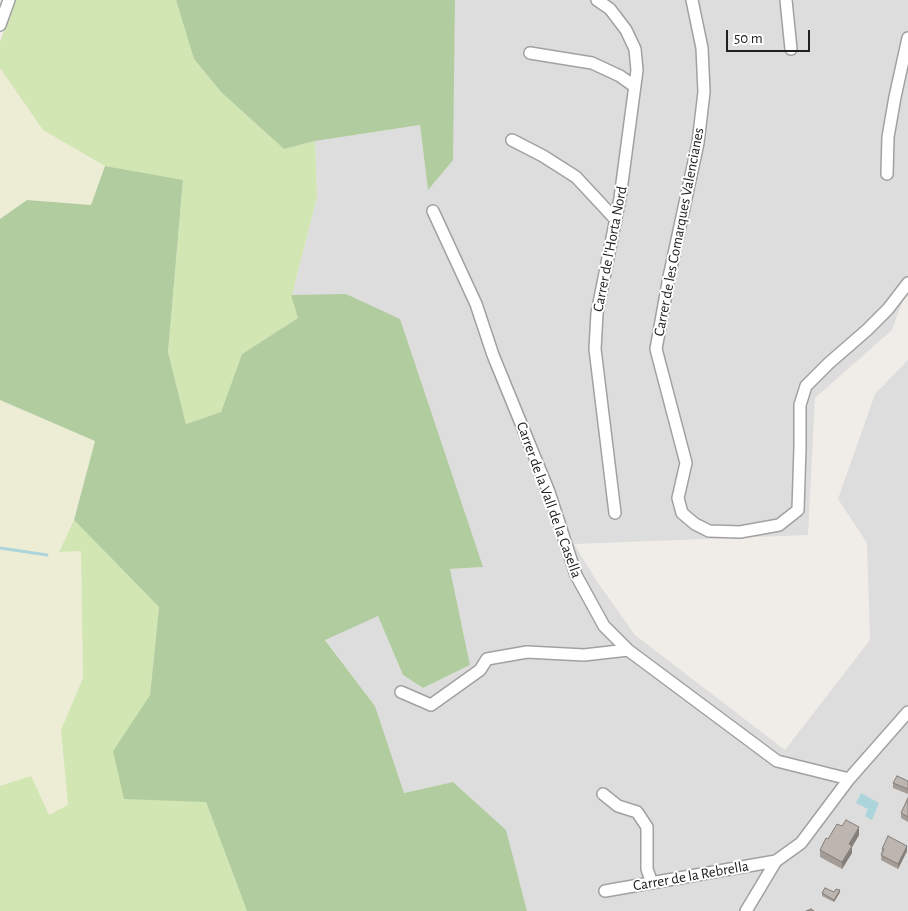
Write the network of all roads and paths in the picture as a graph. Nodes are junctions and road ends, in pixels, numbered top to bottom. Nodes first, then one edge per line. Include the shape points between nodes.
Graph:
1 (9, 0) edge
2 (597, 0) edge
3 (692, 0) edge
4 (786, 0) edge
5 (0, 25) edge
6 (908, 38) edge
7 (791, 49) dead end
8 (530, 52) dead end
9 (634, 86) junction
10 (512, 140) dead end
11 (887, 174) dead end
12 (433, 211) dead end
13 (616, 220) junction
14 (908, 283) edge
15 (615, 513) dead end
16 (628, 650) junction
17 (401, 692) dead end
18 (908, 712) edge
19 (849, 779) junction
20 (603, 794) dead end
21 (776, 861) junction
22 (652, 883) junction
23 (605, 891) dead end
24 (746, 911) edge

1 - 5 street
2 - 9 street, Carrer de l'Horta Nord via 610,8 635,49 637,70
3 - 14 street, Carrer de les Comarques Valencianes via 702,48 704,92 698,143 656,349 686,463 678,498 682,513 709,531 740,532 779,525 798,510 800,405 806,386 888,309
4 - 7 street
6 - 11 street via 890,129
8 - 9 street via 592,63
9 - 13 street, Carrer de l'Horta Nord
10 - 13 street via 576,177
12 - 16 street, Carrer de la Vall de la Casella via 476,304 493,355 549,492 576,575 604,626
13 - 15 street, Carrer de l'Horta Nord via 597,313 595,349
16 - 17 street via 584,655 527,652 487,659 480,670 431,705
16 - 19 street, Carrer de la Vall de la Casella via 777,761
18 - 19 street
19 - 21 street via 801,842
20 - 22 street via 618,806 637,812 647,827 647,869
21 - 22 street, Carrer de la Rebrella
21 - 24 street
22 - 23 street, Carrer de la Rebrella

